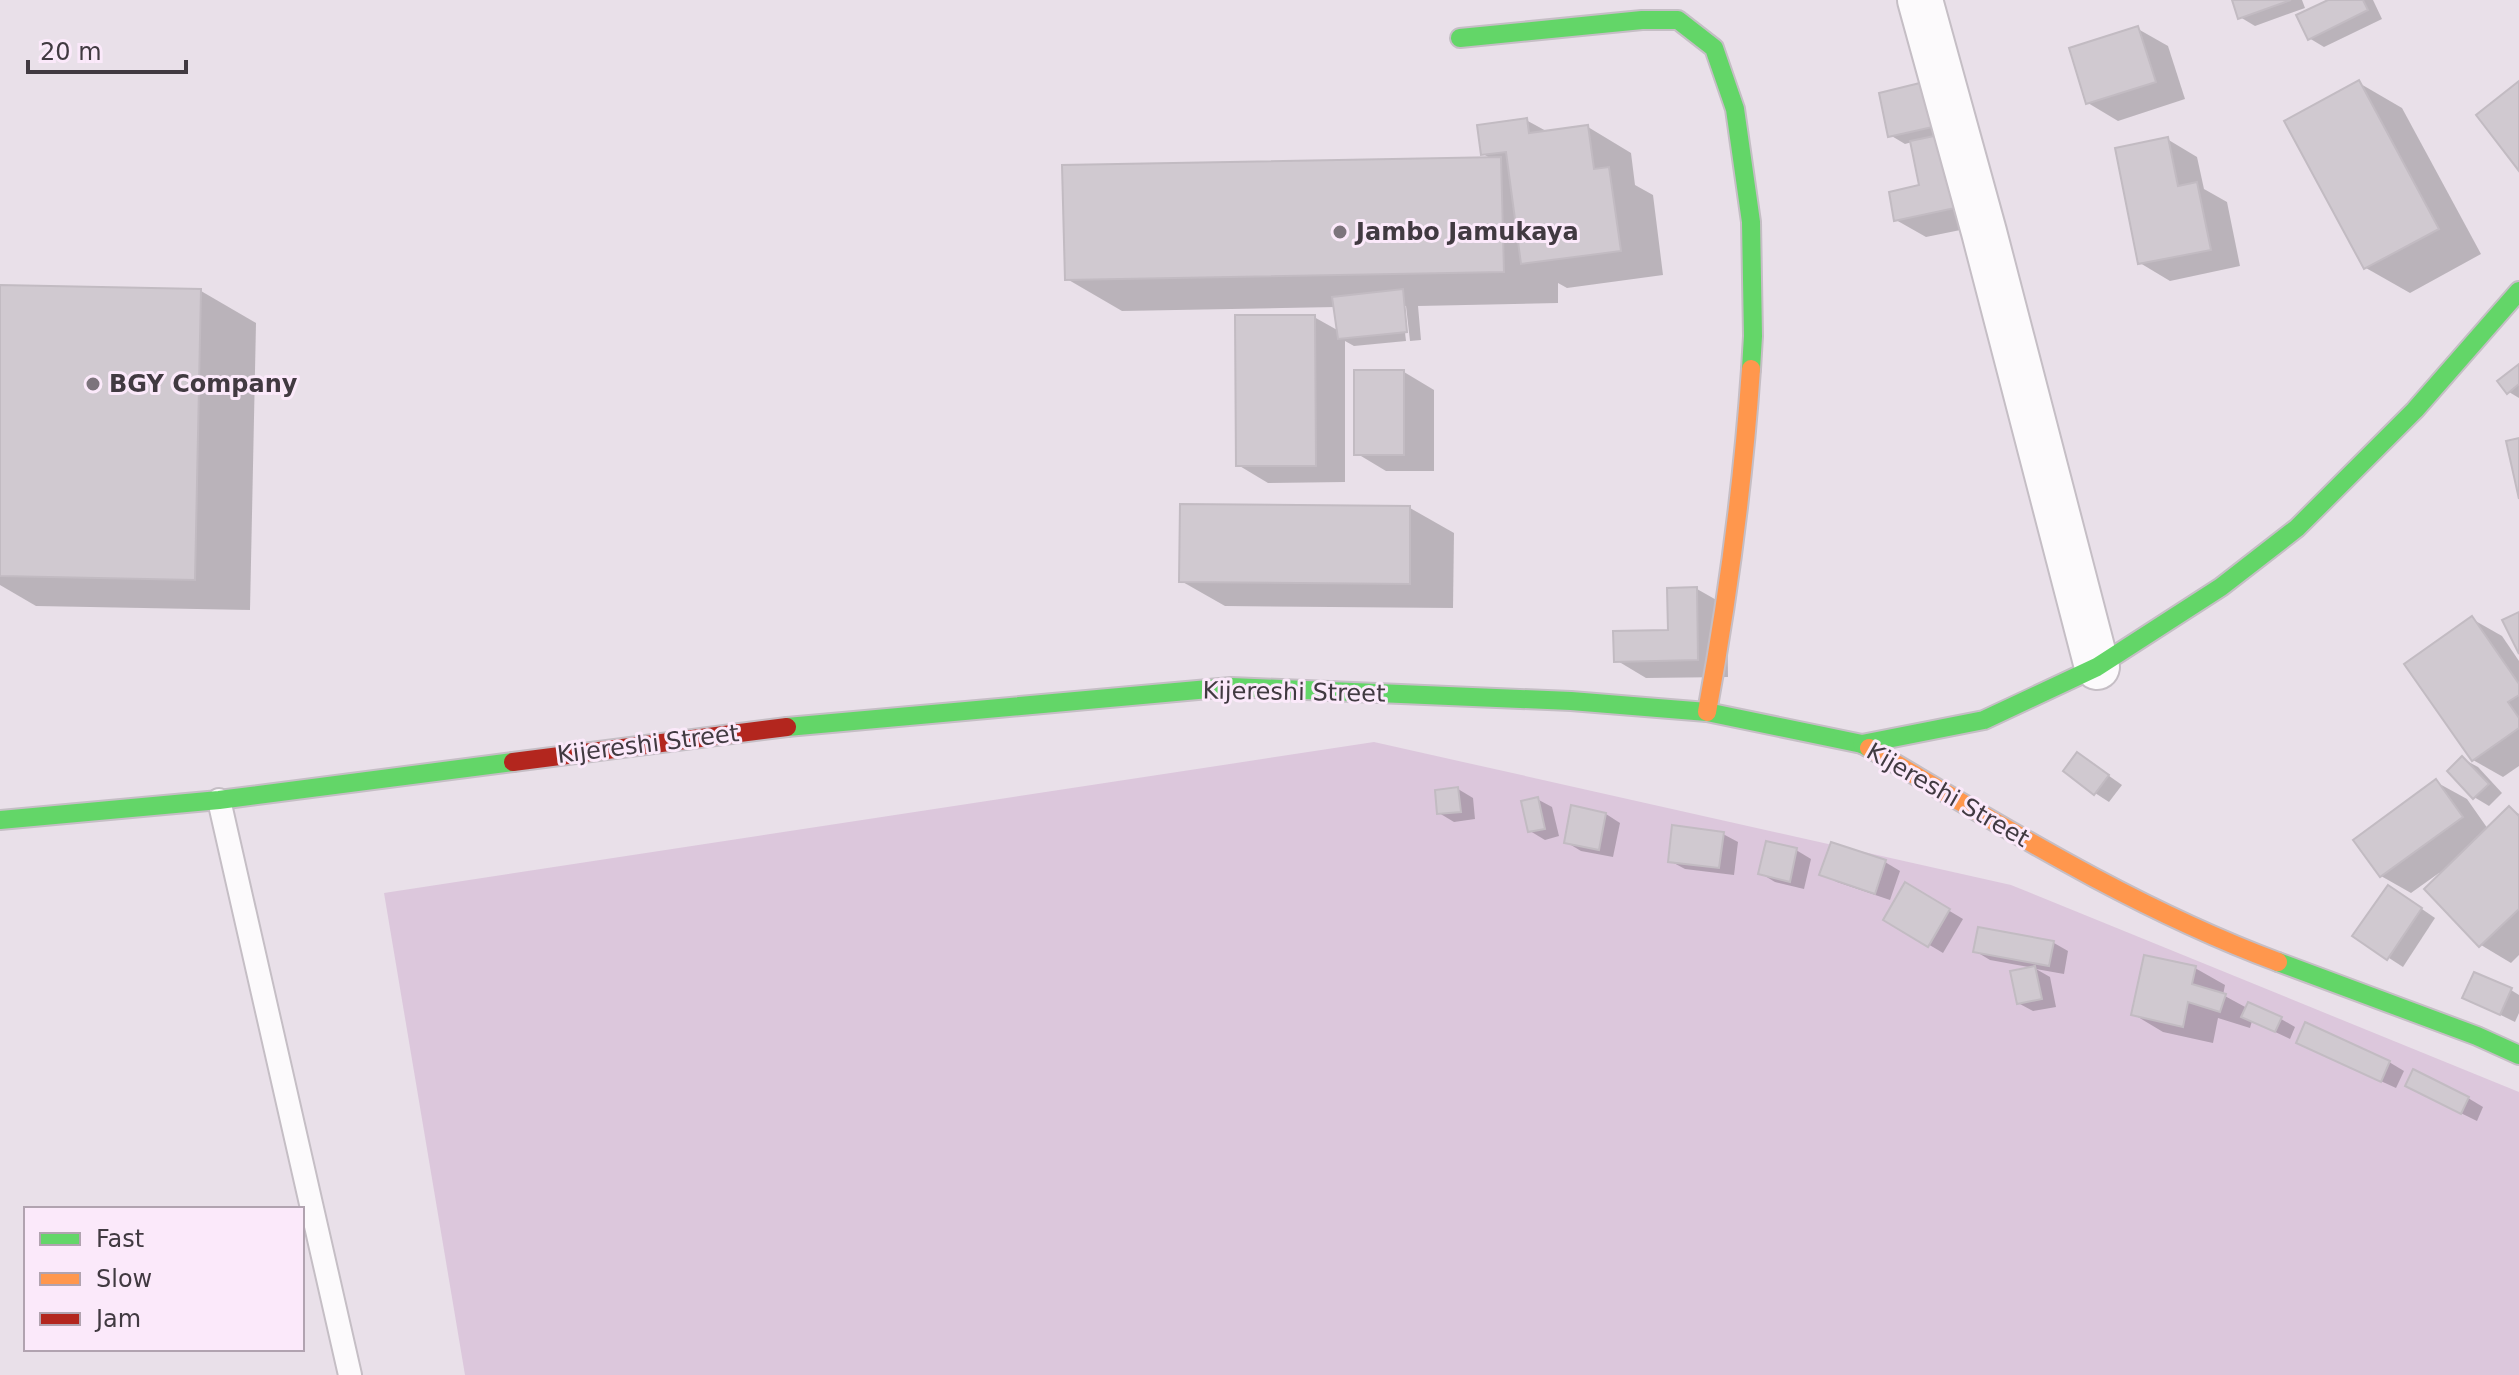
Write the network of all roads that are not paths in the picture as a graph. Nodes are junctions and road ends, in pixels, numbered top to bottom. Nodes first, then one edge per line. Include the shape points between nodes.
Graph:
1 (1920, 0) edge
2 (1460, 38) dead end
3 (2519, 291) edge
4 (2097, 667) junction
5 (1707, 712) junction
6 (1862, 744) junction
7 (219, 800) junction
8 (0, 820) edge
9 (2519, 1055) edge
10 (350, 1375) edge

1 - 4 street
2 - 5 street via 1678,20 1714,48 1735,109 1751,222 1753,336 1745,458
3 - 4 street via 2415,410 2297,528 2221,587
4 - 6 street via 1984,720
5 - 6 street, Kijereshi Street
5 - 7 street, Kijereshi Street via 1231,687 766,729
6 - 9 street, Kijereshi Street via 2093,879 2202,931
7 - 8 street, Kijereshi Street
7 - 10 lane

